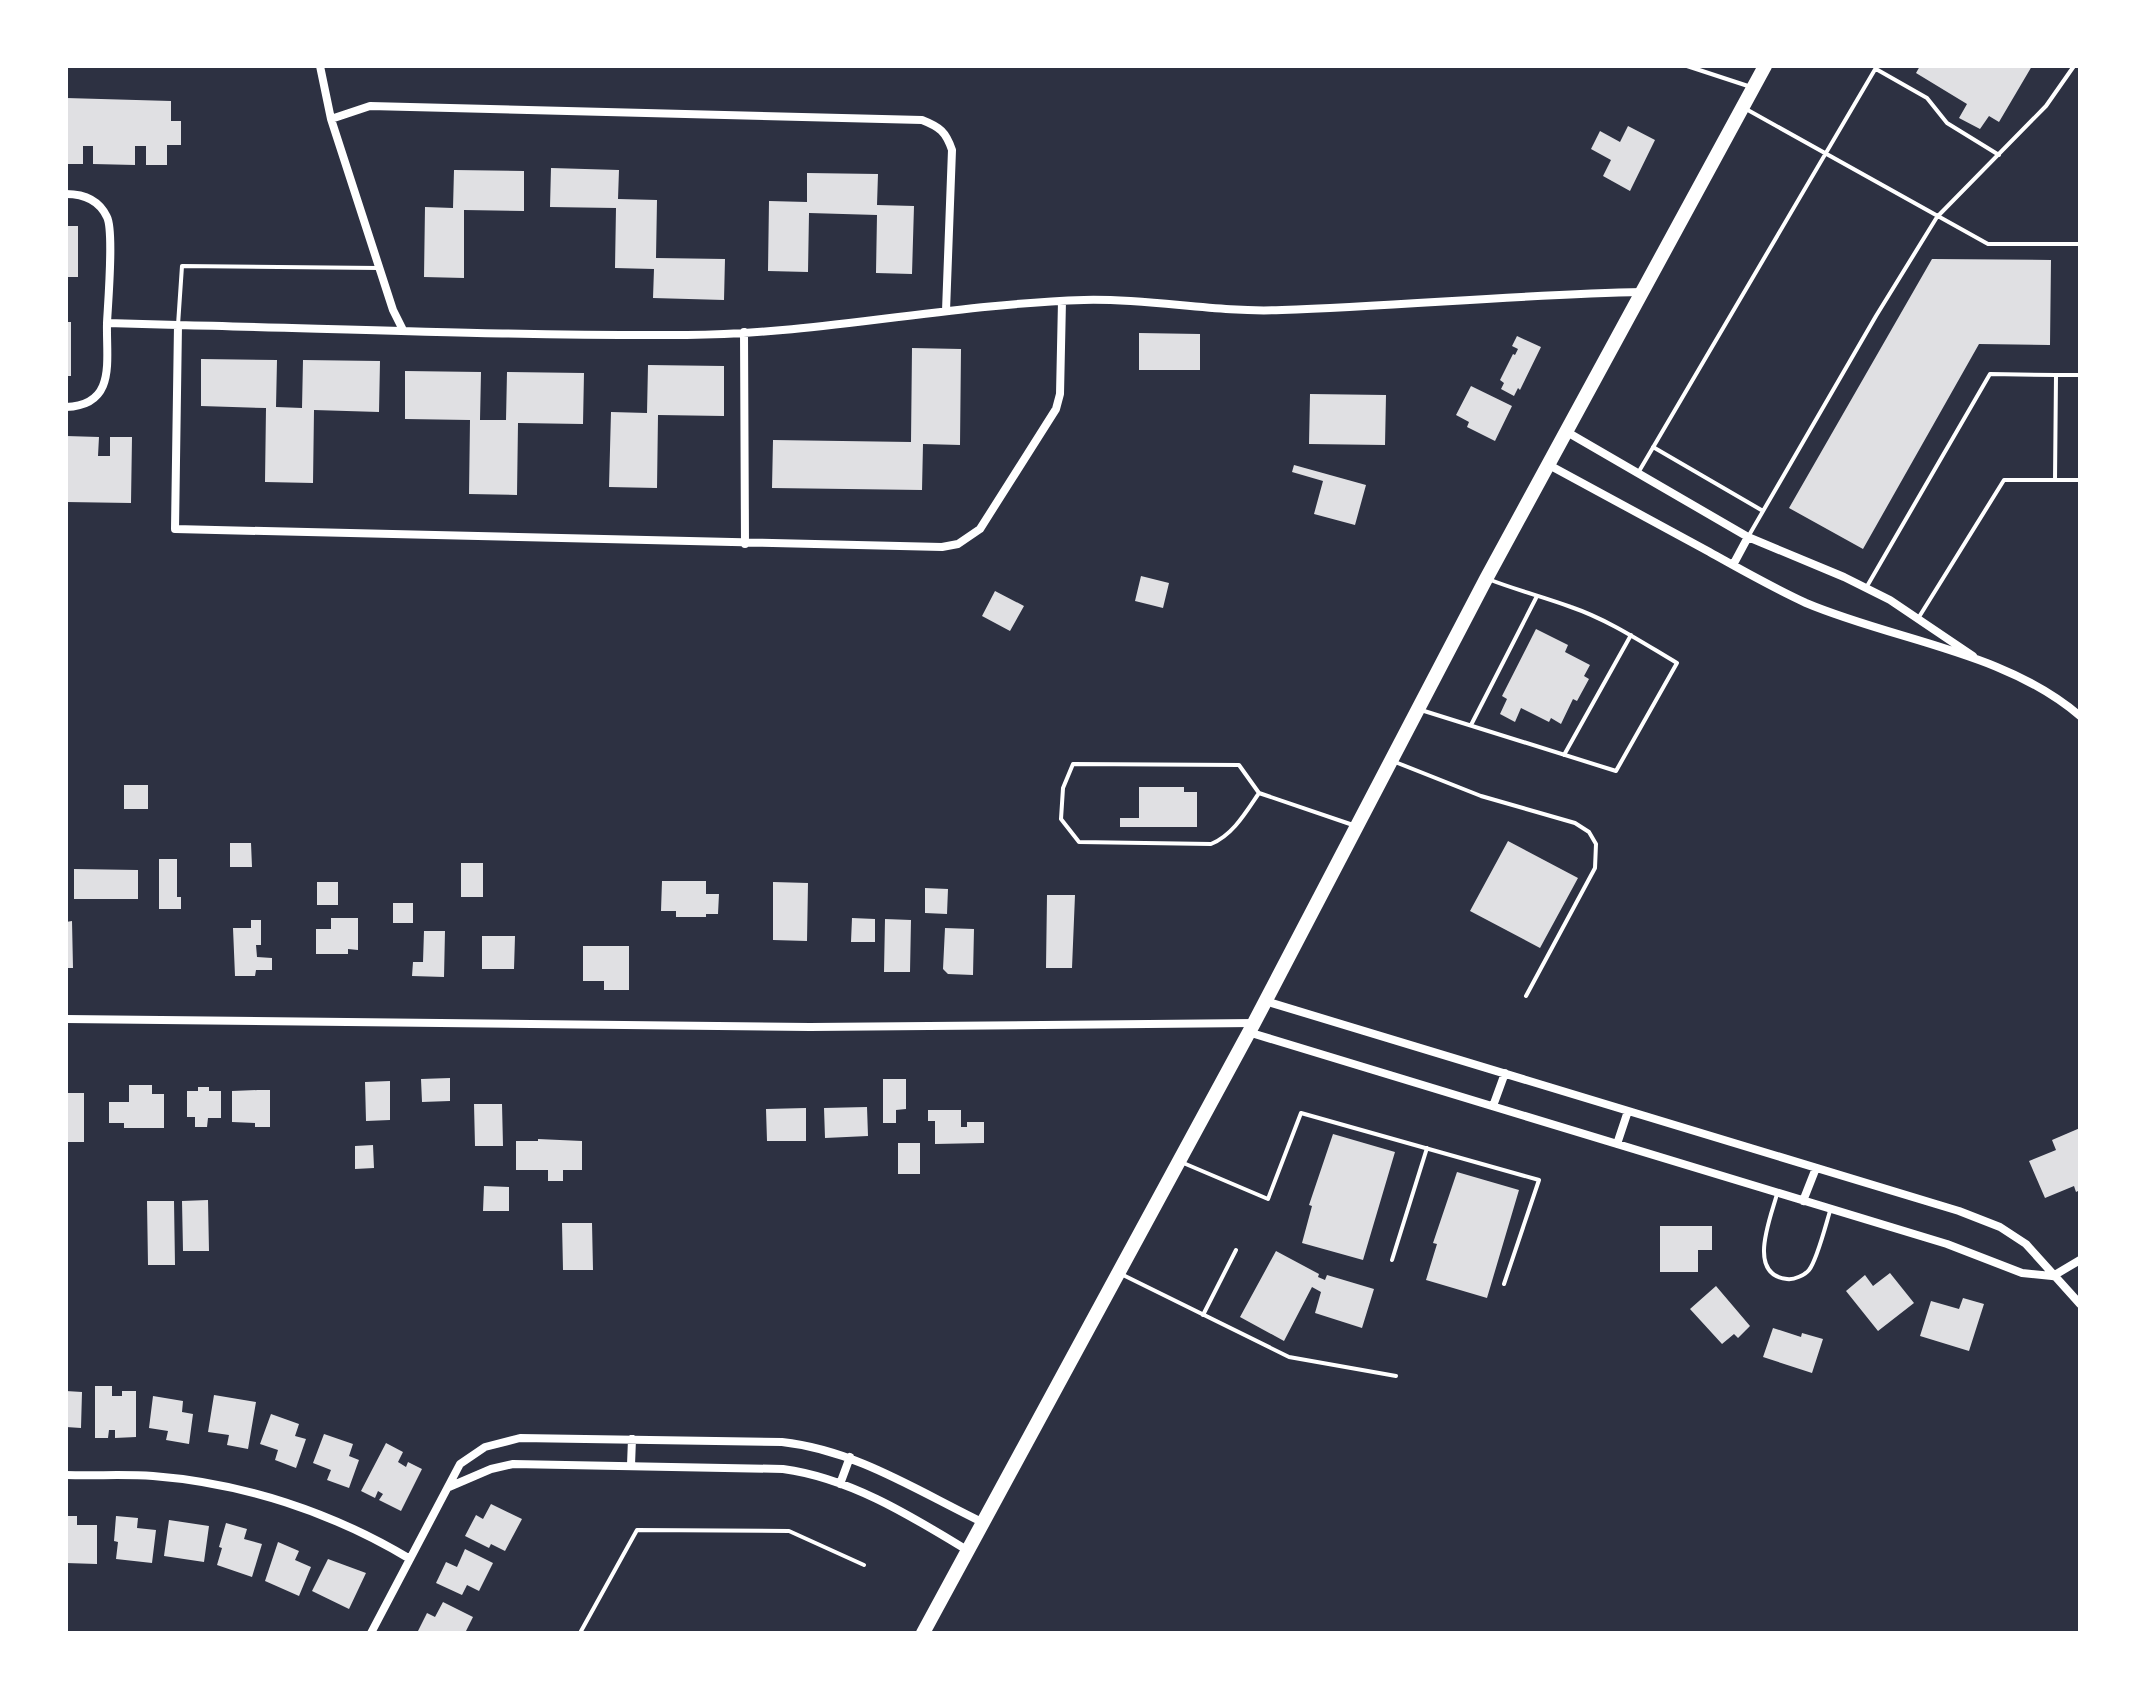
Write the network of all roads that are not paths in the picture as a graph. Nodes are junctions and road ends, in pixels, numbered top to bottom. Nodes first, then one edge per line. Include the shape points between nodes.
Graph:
1 (320, 66) edge
2 (1687, 66) edge
3 (1765, 66) edge
4 (2074, 66) edge
5 (1876, 68) edge
6 (1754, 88) junction
7 (1744, 108) junction
8 (331, 119) junction
9 (1824, 154) junction
10 (1999, 155) junction
11 (66, 194) edge
12 (1937, 217) junction
13 (2080, 244) edge
14 (379, 268) junction
15 (1644, 292) junction
16 (1062, 301) junction
17 (946, 311) junction
18 (107, 323) junction
19 (178, 325) junction
20 (403, 330) junction
21 (744, 332) junction
22 (2056, 375) junction
23 (2080, 375) edge
24 (66, 407) edge
25 (1567, 432) junction
26 (1653, 447) junction
27 (1549, 465) junction
28 (1638, 473) junction
29 (2055, 480) junction
30 (2080, 480) edge
31 (1763, 511) junction
32 (1748, 537) junction
33 (745, 544) junction
34 (1733, 565) junction
35 (1486, 579) junction
36 (1866, 588) junction
37 (1536, 598) junction
38 (1918, 619) junction
39 (1631, 635) junction
40 (1980, 661) junction
41 (1417, 709) junction
42 (2080, 716) edge
43 (1471, 725) junction
44 (1563, 756) junction
45 (1389, 760) junction
46 (1259, 793) junction
47 (1355, 826) junction
48 (1526, 996) dead end
49 (1265, 1001) junction
50 (66, 1019) edge
51 (1251, 1028) junction
52 (1505, 1073) junction
53 (1493, 1106) junction
54 (1628, 1111) junction
55 (1617, 1144) junction
56 (1427, 1148) junction
57 (1179, 1161) junction
58 (1816, 1168) junction
59 (1777, 1193) junction
60 (1803, 1201) junction
61 (1831, 1209) junction
62 (1236, 1250) dead end
63 (1392, 1260) dead end
64 (2080, 1260) edge
65 (1118, 1273) junction
66 (2053, 1276) junction
67 (1504, 1284) dead end
68 (2080, 1304) edge
69 (1203, 1315) junction
70 (1396, 1376) dead end
71 (632, 1439) junction
72 (850, 1457) junction
73 (631, 1465) junction
74 (66, 1475) edge
75 (840, 1484) junction
76 (448, 1488) junction
77 (982, 1522) junction
78 (967, 1550) junction
79 (410, 1559) junction
80 (864, 1565) dead end
81 (371, 1633) edge
82 (580, 1633) edge
83 (923, 1633) edge

1 - 8 street
2 - 6 lane
3 - 6 main road
4 - 10 lane via 2046,106
5 - 9 lane
5 - 10 lane via 1927,98 1947,123
6 - 7 main road
7 - 9 lane
7 - 15 main road
8 - 14 street
8 - 17 street via 370,106 922,120 947,134 952,150
9 - 12 lane
9 - 26 lane
10 - 12 lane
11 - 18 street via 86,196 108,218
12 - 13 lane via 1988,244
12 - 31 lane
14 - 19 lane via 182,266
14 - 20 street
15 - 16 street via 1279,311 1146,300
15 - 25 main road
16 - 17 street
16 - 33 street via 1056,409 971,538 942,547
17 - 21 street
18 - 19 street
18 - 24 street via 102,389 88,403
19 - 20 street
19 - 33 street via 175,529
20 - 21 street
21 - 33 street
22 - 23 lane
22 - 29 lane
22 - 36 lane via 1990,374
25 - 27 main road
25 - 28 street
26 - 28 lane
26 - 31 lane
27 - 34 street
27 - 35 main road
28 - 32 street
29 - 30 lane
29 - 38 lane via 2004,480
31 - 32 lane
32 - 34 street
32 - 36 street
34 - 40 street via 1808,604
35 - 37 lane
35 - 41 main road
36 - 38 street
37 - 39 lane via 1572,607
37 - 43 lane
38 - 40 street
39 - 44 lane
39 - 44 lane via 1677,663 1616,771
40 - 42 street via 2044,689
41 - 43 lane
41 - 45 main road
43 - 44 lane
45 - 47 main road
45 - 48 lane via 1481,796 1575,823 1596,844 1591,877
46 - 46 lane via 1239,765 1073,764 1063,788 1061,819 1079,842 1211,844 1241,820
46 - 47 lane
47 - 49 main road
49 - 51 main road
49 - 52 street
50 - 51 street
51 - 53 street
51 - 57 main road
52 - 53 street
52 - 54 street
53 - 55 street
54 - 55 street
54 - 58 street
55 - 59 street
56 - 57 lane via 1301,1113 1268,1199
56 - 63 lane
56 - 67 lane via 1539,1180
57 - 65 main road
58 - 60 street
58 - 66 street via 2000,1227 2026,1244
59 - 60 street
59 - 61 lane via 1764,1262 1770,1272 1786,1279 1810,1269
60 - 61 street
61 - 66 street via 2022,1273
62 - 69 lane
64 - 66 street
65 - 69 lane
65 - 77 main road
66 - 68 street
69 - 70 lane via 1289,1357
71 - 72 street via 782,1442
71 - 73 street
71 - 76 street via 502,1441 460,1464
72 - 75 street
72 - 77 street
73 - 75 street via 783,1469
73 - 76 street via 513,1464
74 - 79 street via 150,1476 246,1490 295,1505
75 - 78 street
76 - 79 street
77 - 78 main road
78 - 83 main road
79 - 81 street
80 - 82 lane via 789,1531 637,1530

